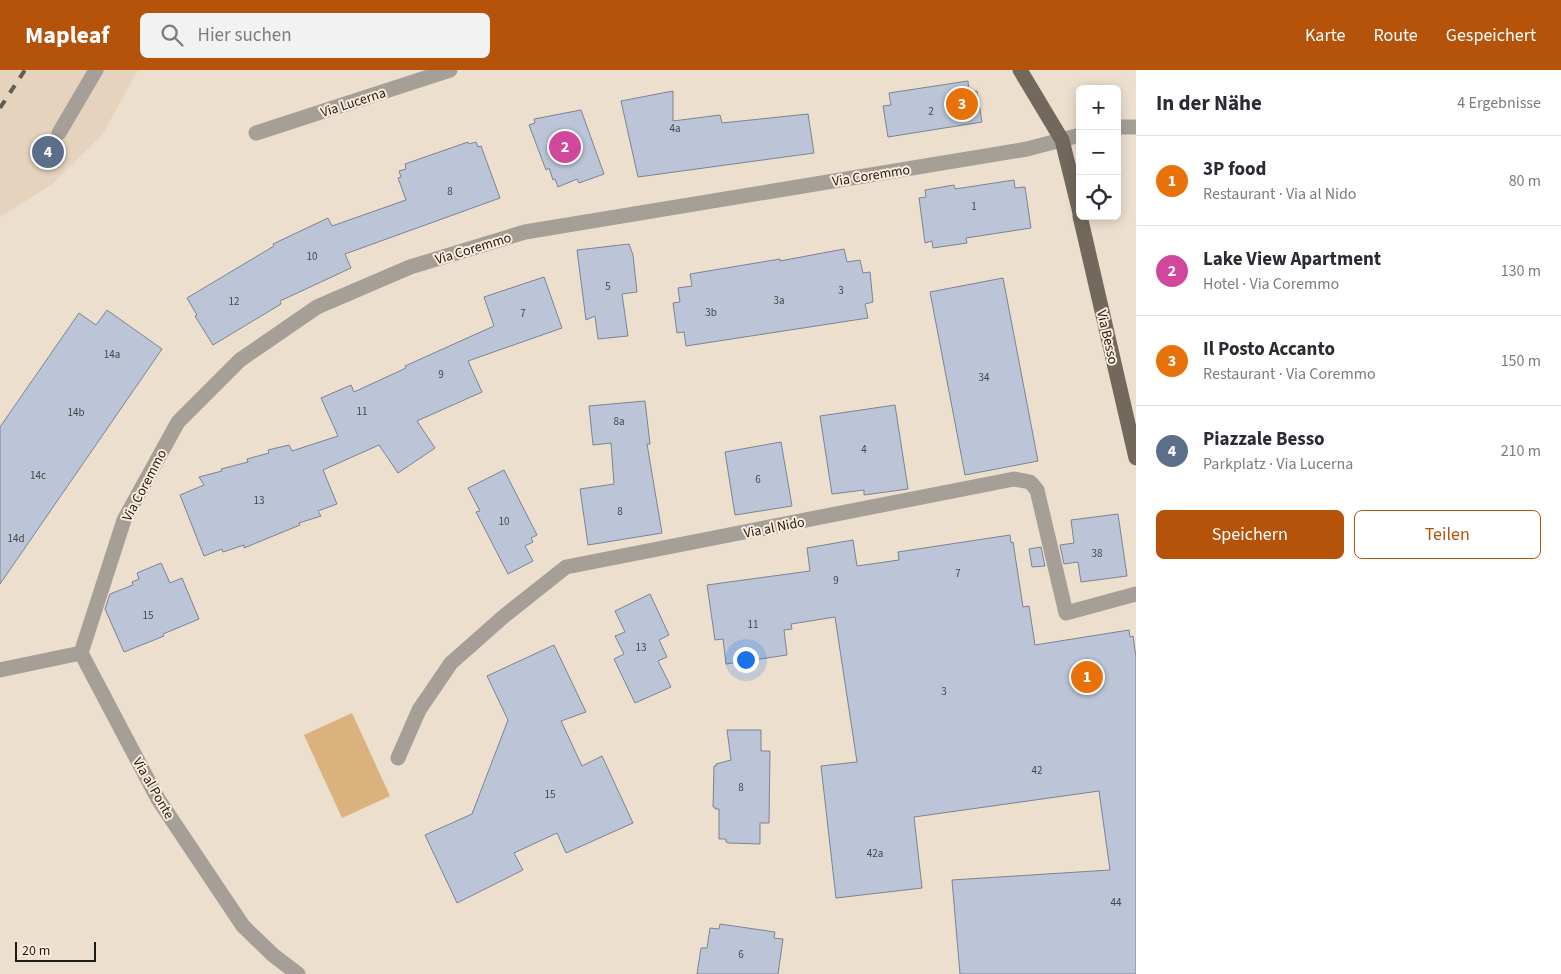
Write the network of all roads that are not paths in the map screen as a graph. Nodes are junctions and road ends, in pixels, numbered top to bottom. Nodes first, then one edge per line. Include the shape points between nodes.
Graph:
1 (96, 70) edge
2 (450, 70) edge
3 (1020, 70) edge
4 (1121, 127) edge
5 (1136, 127) edge
6 (59, 133) dead end
7 (256, 133) dead end
8 (1076, 136) edge
9 (1062, 140) junction
10 (1076, 198) edge
11 (1081, 220) edge
12 (1136, 458) edge
13 (1136, 594) edge
14 (81, 652) junction
15 (0, 670) edge
16 (398, 758) dead end
17 (298, 974) edge

1 - 6 street
2 - 7 street, Via Lucerna
3 - 9 main road, Via Besso
4 - 5 street
8 - 9 street, Via Coremmo
9 - 10 main road, Via Besso
9 - 14 street, Via Coremmo via 1027,149 525,232 410,267 317,307 240,360 178,422 124,520
11 - 12 main road, Via Besso
13 - 16 street, Via al Nido via 1066,613 1037,490 1030,482 1014,479 566,567 451,663 418,710
14 - 15 street
14 - 17 street, Via al Ponte via 158,799 243,926

